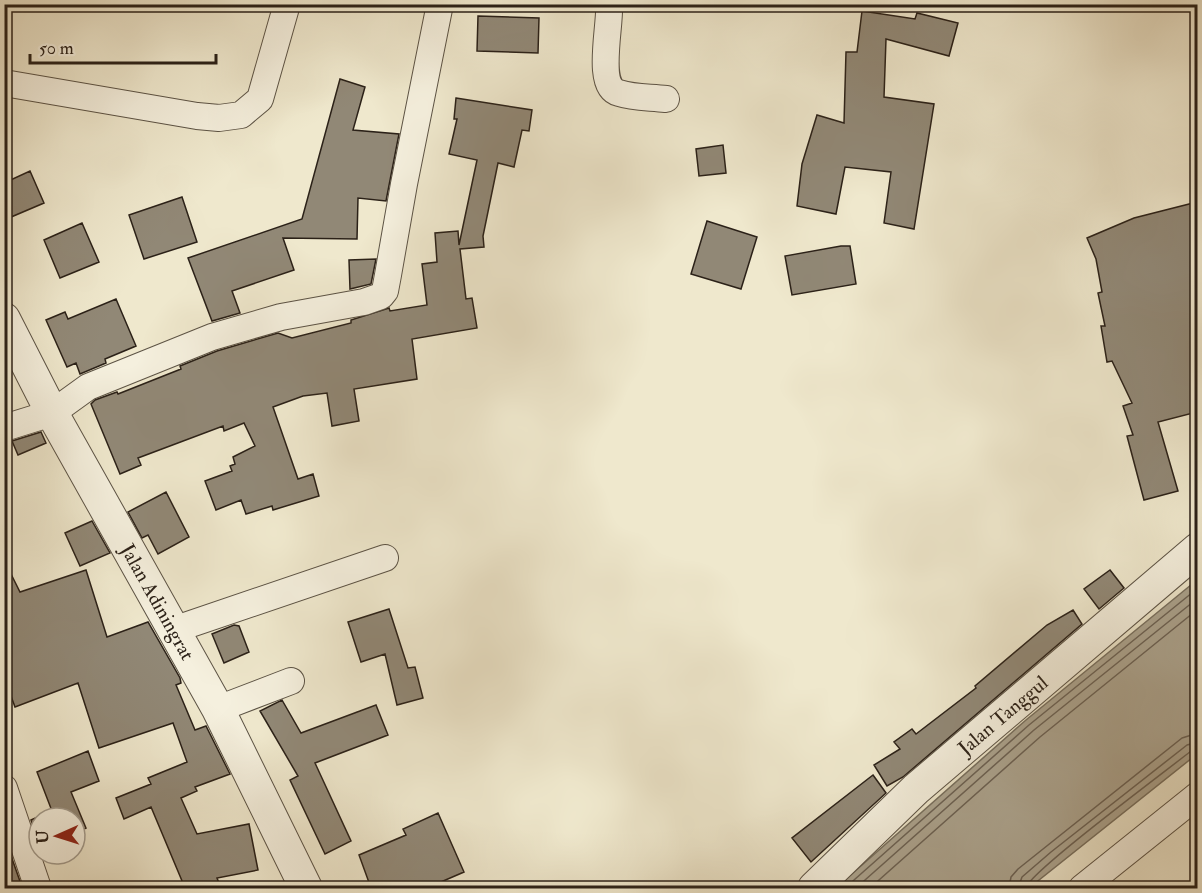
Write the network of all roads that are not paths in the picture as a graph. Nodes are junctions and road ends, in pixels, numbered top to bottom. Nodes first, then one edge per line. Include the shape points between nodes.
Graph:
1 (287, 4) edge
2 (440, 4) edge
3 (609, 4) edge
4 (4, 82) edge
5 (666, 99) dead end
6 (4, 320) edge
7 (52, 412) junction
8 (4, 428) edge
9 (1197, 549) edge
10 (385, 558) dead end
11 (173, 630) junction
12 (291, 681) dead end
13 (218, 709) junction
14 (4, 788) edge
15 (1197, 795) edge
16 (38, 888) edge
17 (306, 888) edge
18 (814, 888) edge
19 (1082, 888) edge

1 - 4 street via 261,99 241,115 197,116
2 - 7 street via 381,296 281,317 212,337 87,387
3 - 5 street via 604,75 609,87 617,93
6 - 7 street, Jalan Adiningrat
7 - 8 street
7 - 11 street, Jalan Adiningrat
9 - 18 street, Jalan Tanggul via 916,789
10 - 11 street
11 - 13 street, Jalan Adiningrat
12 - 13 street
13 - 17 street, Jalan Adiningrat
14 - 16 street
15 - 19 street

